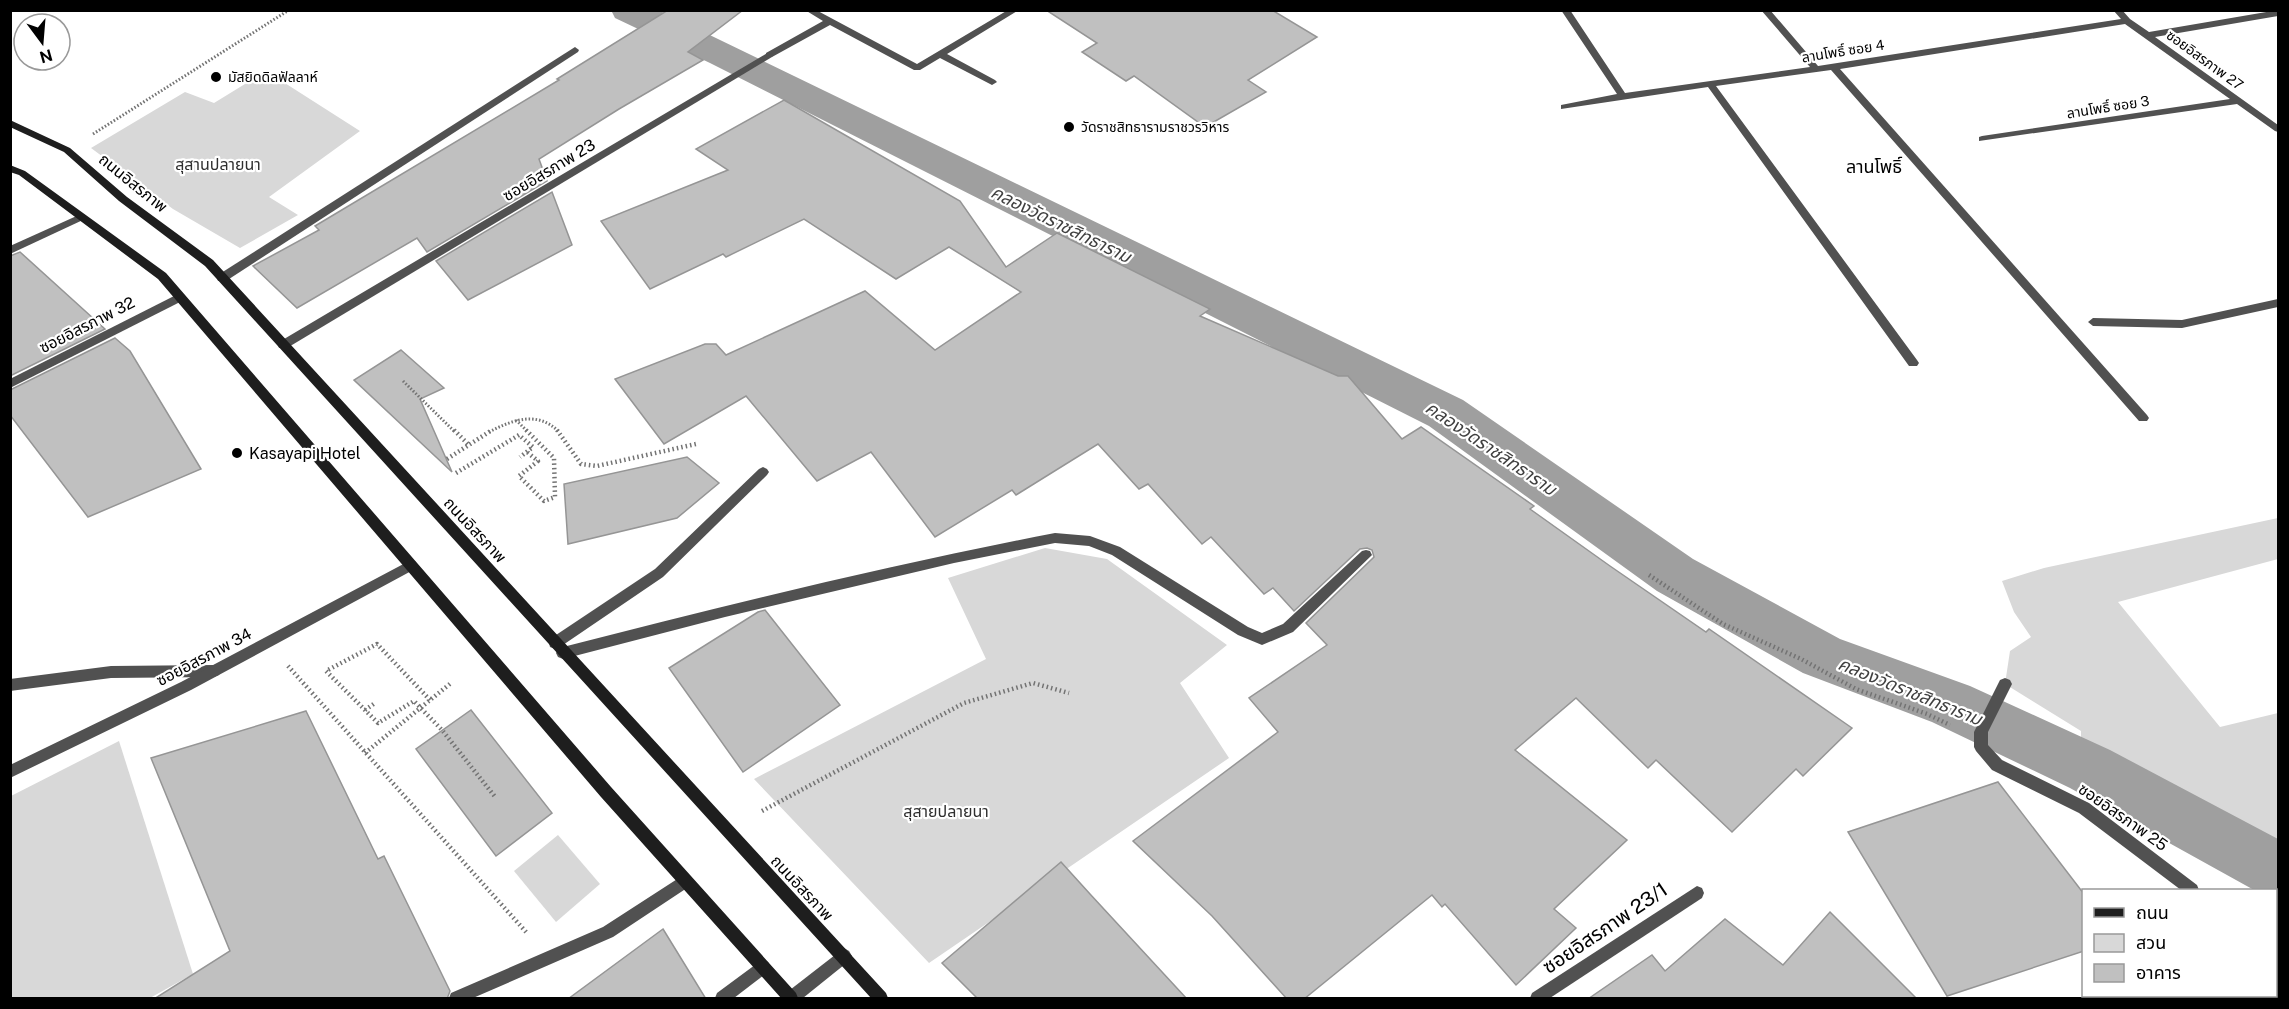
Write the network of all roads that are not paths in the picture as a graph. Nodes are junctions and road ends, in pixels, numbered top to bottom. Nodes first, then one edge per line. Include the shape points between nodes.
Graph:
1 (809, 10) edge
2 (1015, 10) edge
3 (1565, 10) edge
4 (1765, 10) edge
5 (2117, 10) edge
6 (2278, 13) edge
7 (830, 21) junction
8 (2127, 21) junction
9 (2149, 35) junction
10 (575, 50) dead end
11 (940, 54) junction
12 (1833, 67) junction
13 (1816, 69) junction
14 (992, 82) dead end
15 (1710, 84) junction
16 (1623, 96) junction
17 (2238, 101) junction
18 (1564, 107) dead end
19 (2278, 118) edge
20 (2265, 119) junction
21 (10, 123) edge
22 (2278, 129) edge
23 (1982, 140) dead end
24 (10, 168) edge
25 (81, 217) junction
26 (10, 251) edge
27 (222, 278) junction
28 (180, 297) junction
29 (2278, 303) edge
30 (2093, 322) dead end
31 (283, 345) junction
32 (1913, 363) dead end
33 (10, 384) edge
34 (2143, 418) dead end
35 (763, 472) dead end
36 (1366, 555) dead end
37 (411, 565) junction
38 (559, 648) junction
39 (214, 671) junction
40 (2005, 684) dead end
41 (10, 685) edge
42 (10, 772) edge
43 (685, 881) junction
44 (2189, 889) edge
45 (1697, 893) dead end
46 (844, 956) junction
47 (763, 967) junction
48 (456, 999) edge
49 (722, 999) edge
50 (791, 999) edge
51 (881, 999) edge
52 (1537, 999) edge

1 - 7 street
2 - 11 street
3 - 16 street
4 - 13 street
5 - 8 street, ซอยอิสรภาพ 27
6 - 9 street
7 - 11 street via 917,68
7 - 31 street, ซอยอิสรภาพ 23
8 - 9 street, ซอยอิสรภาพ 27
8 - 12 street, ลานโพธิ์ ซอย 4
9 - 17 street, ซอยอิสรภาพ 27
10 - 27 street
11 - 14 street
12 - 13 street, ลานโพธิ์ ซอย 4
12 - 34 street
13 - 15 street, ลานโพธิ์ ซอย 4
15 - 16 street, ลานโพธิ์ ซอย 4
15 - 32 street
16 - 18 street, ลานโพธิ์ ซอย 4
17 - 20 street, ซอยอิสรภาพ 27
17 - 23 street, ลานโพธิ์ ซอย 3
19 - 20 street
20 - 22 street, ซอยอิสรภาพ 27
21 - 27 main road, ถนนอิสรภาพ via 67,150 123,199 209,263
24 - 25 main road
25 - 26 street
25 - 28 main road via 162,276
27 - 31 main road, ถนนอิสรภาพ
28 - 33 street, ซอยอิสรภาพ 32
28 - 37 main road
29 - 30 street via 2182,324
31 - 38 main road, ถนนอิสรภาพ
35 - 38 street via 659,573
36 - 38 street via 1288,628 1262,639 1116,551 1090,541 1055,538
37 - 39 street, ซอยอิสรภาพ 34
37 - 43 main road
38 - 46 main road, ถนนอิสรภาพ
39 - 41 street via 111,672
39 - 42 street, ซอยอิสรภาพ 34
40 - 44 street, ซอยอิสรภาพ 25 via 1981,736 1981,747 1997,765 2084,808
43 - 47 main road
43 - 48 street via 608,932
45 - 52 street, ซอยอิสรภาพ 23/1
46 - 50 street
46 - 51 main road, ถนนอิสรภาพ
47 - 49 street
47 - 50 main road

